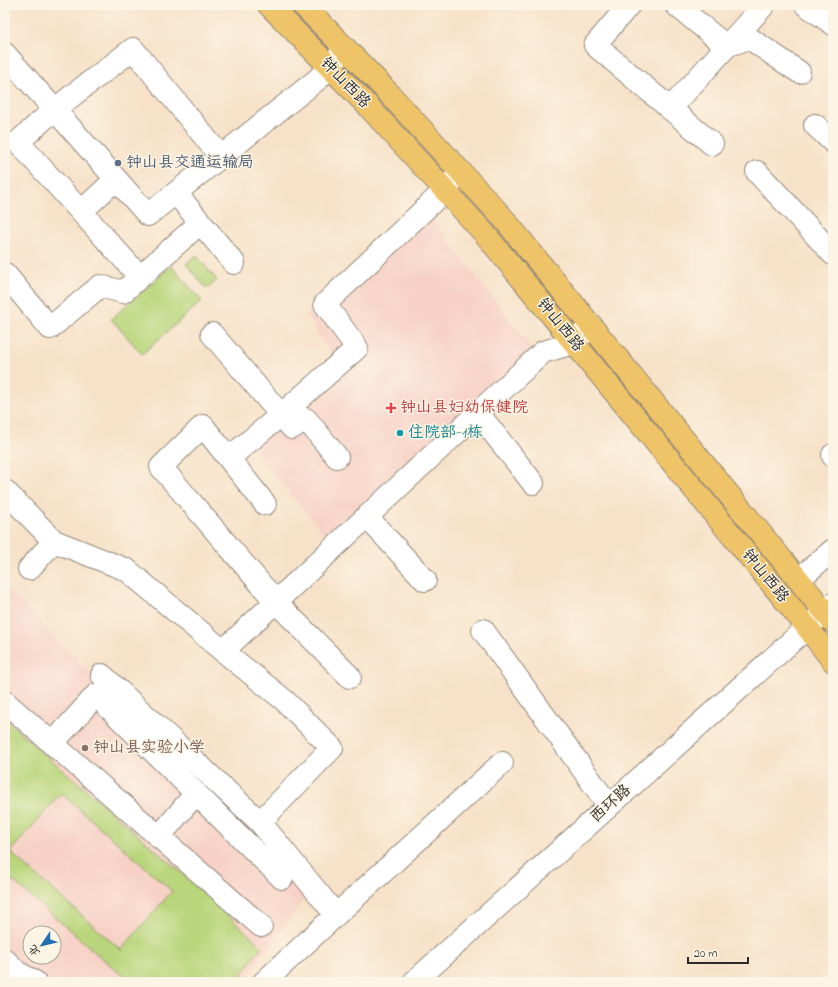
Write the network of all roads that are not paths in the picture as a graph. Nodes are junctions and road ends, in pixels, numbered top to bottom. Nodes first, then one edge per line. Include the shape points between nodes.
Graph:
1 (269, 5) edge
2 (303, 5) edge
3 (629, 5) edge
4 (676, 5) edge
5 (764, 5) edge
6 (806, 5) edge
7 (833, 24) edge
8 (726, 46) junction
9 (345, 48) junction
10 (5, 54) edge
11 (330, 67) junction
12 (798, 72) dead end
13 (54, 109) junction
14 (670, 109) junction
15 (816, 125) dead end
16 (12, 136) edge
17 (833, 142) edge
18 (712, 144) dead end
19 (221, 157) junction
20 (461, 172) junction
21 (757, 172) dead end
22 (116, 179) junction
23 (445, 190) junction
24 (176, 193) junction
25 (81, 212) junction
26 (200, 223) junction
27 (833, 254) edge
28 (234, 263) dead end
29 (5, 274) edge
30 (140, 277) junction
31 (591, 325) junction
32 (212, 334) dead end
33 (574, 343) junction
34 (478, 413) junction
35 (281, 415) junction
36 (337, 457) dead end
37 (229, 458) junction
38 (534, 483) dead end
39 (5, 490) edge
40 (265, 504) dead end
41 (367, 517) junction
42 (54, 541) junction
43 (833, 550) edge
44 (28, 569) dead end
45 (799, 579) junction
46 (425, 580) dead end
47 (276, 602) junction
48 (830, 612) edge
49 (807, 627) junction
50 (483, 630) dead end
51 (223, 651) junction
52 (833, 661) edge
53 (102, 675) dead end
54 (350, 677) dead end
55 (5, 702) edge
56 (52, 744) junction
57 (502, 763) dead end
58 (196, 793) junction
59 (608, 806) junction
60 (260, 822) junction
61 (159, 837) junction
62 (282, 878) dead end
63 (336, 915) junction
64 (261, 926) dead end
65 (5, 960) edge
66 (35, 982) edge
67 (264, 982) edge
68 (414, 982) edge

1 - 11 main road, 钟山西路
2 - 9 main road, 钟山西路
3 - 14 street via 595,45
4 - 8 street
5 - 8 street
6 - 7 street
8 - 12 street via 749,38
8 - 14 street
9 - 11 street
9 - 20 main road, 钟山西路
10 - 13 street
11 - 19 street
11 - 23 main road, 钟山西路
13 - 16 street
13 - 19 street via 134,49
13 - 22 street
14 - 18 street
15 - 17 street
16 - 25 street
19 - 24 street
20 - 23 street
20 - 31 main road, 钟山西路 via 503,218
21 - 27 street
22 - 24 street via 148,215
22 - 25 street
23 - 33 main road, 钟山西路 via 485,234
23 - 35 street via 325,304 356,348
24 - 26 street
25 - 30 street
26 - 28 street
26 - 30 street
29 - 30 street via 50,328 100,286 123,292
31 - 33 street
31 - 45 main road, 钟山西路
32 - 35 street
33 - 34 street via 543,352
33 - 49 main road, 钟山西路
34 - 38 street
34 - 41 street
35 - 36 street via 292,428 306,419
35 - 37 street
37 - 40 street
37 - 47 street via 203,426 161,467
39 - 42 street
41 - 46 street
41 - 47 street
42 - 44 street
42 - 51 street via 127,570
43 - 45 street
45 - 48 main road, 钟山西路
47 - 51 street
47 - 54 street
48 - 49 street, 西环路
49 - 52 main road, 钟山西路
49 - 59 street, 西环路
50 - 59 street
51 - 60 street via 284,700 332,748
53 - 60 street
55 - 56 street
56 - 58 street via 96,695
56 - 61 street
57 - 63 street
58 - 61 street
58 - 62 street
59 - 68 street, 西环路
60 - 63 street
61 - 64 street
63 - 67 street
65 - 66 street via 17,972

